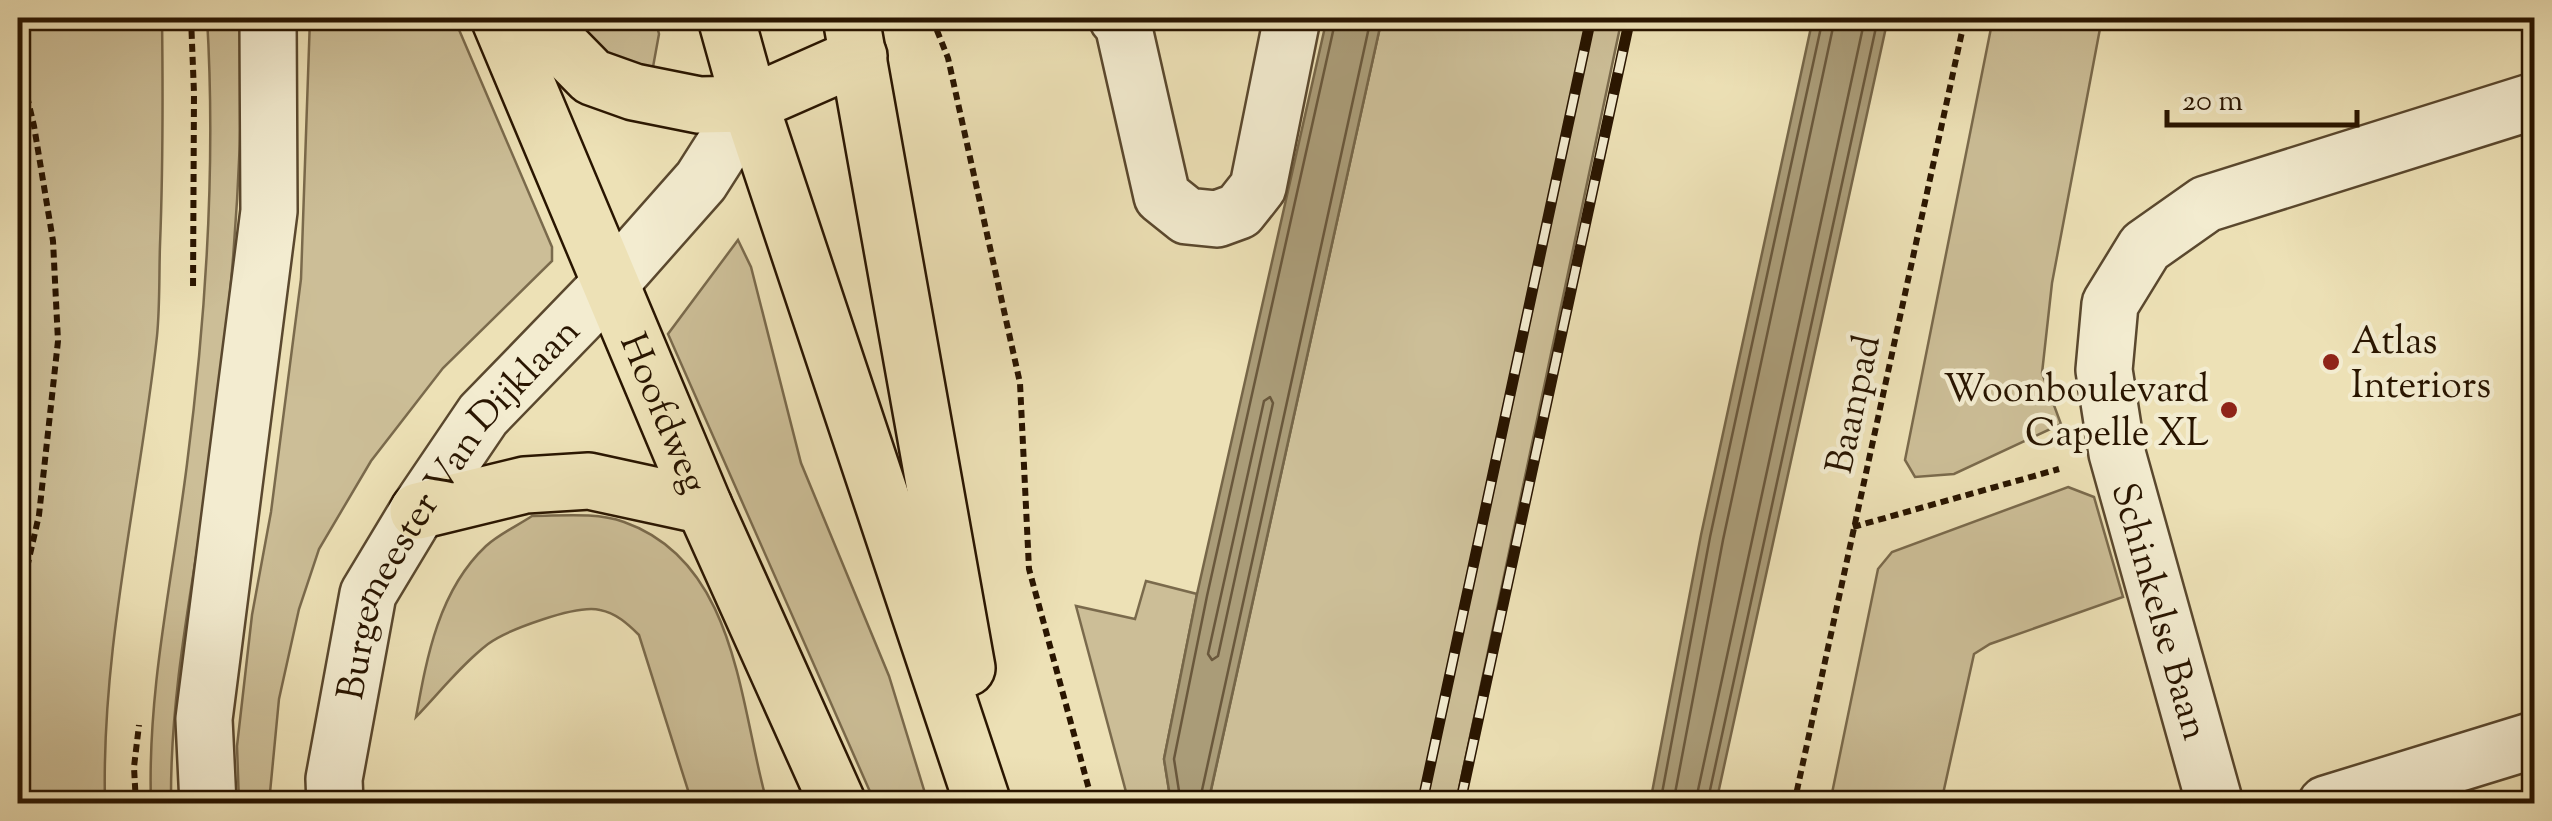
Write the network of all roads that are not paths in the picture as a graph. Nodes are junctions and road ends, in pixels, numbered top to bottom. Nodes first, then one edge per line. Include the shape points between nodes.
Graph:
1 (268, 18) edge
2 (499, 18) edge
3 (534, 18) edge
4 (726, 18) edge
5 (1117, 18) edge
6 (1292, 18) edge
7 (855, 37) edge
8 (2534, 101) edge
9 (750, 104) junction
10 (609, 285) junction
11 (704, 506) junction
12 (418, 512) junction
13 (2534, 740) edge
14 (208, 804) edge
15 (336, 804) edge
16 (838, 804) edge
17 (983, 804) edge
18 (991, 804) edge
19 (2215, 804) edge
20 (2326, 804) edge

1 - 14 street via 270,211 204,719
2 - 10 main road, Hoofdweg
3 - 9 main road via 592,77 699,105
4 - 9 main road
5 - 6 street via 1162,196 1187,216 1218,219 1239,211 1258,187
7 - 9 main road
7 - 18 main road
8 - 19 street, Schinkelse Baan via 2206,204 2145,247 2110,304 2104,370 2117,453
9 - 10 street, Burgemeester Van Dijklaan via 701,181
9 - 17 main road
10 - 11 main road, Hoofdweg
10 - 12 street, Burgemeester Van Dijklaan via 484,415
11 - 12 main road via 589,481 524,485
11 - 16 main road, Hoofdweg
12 - 15 street, Burgemeester Van Dijklaan via 368,594 334,779
13 - 20 street

